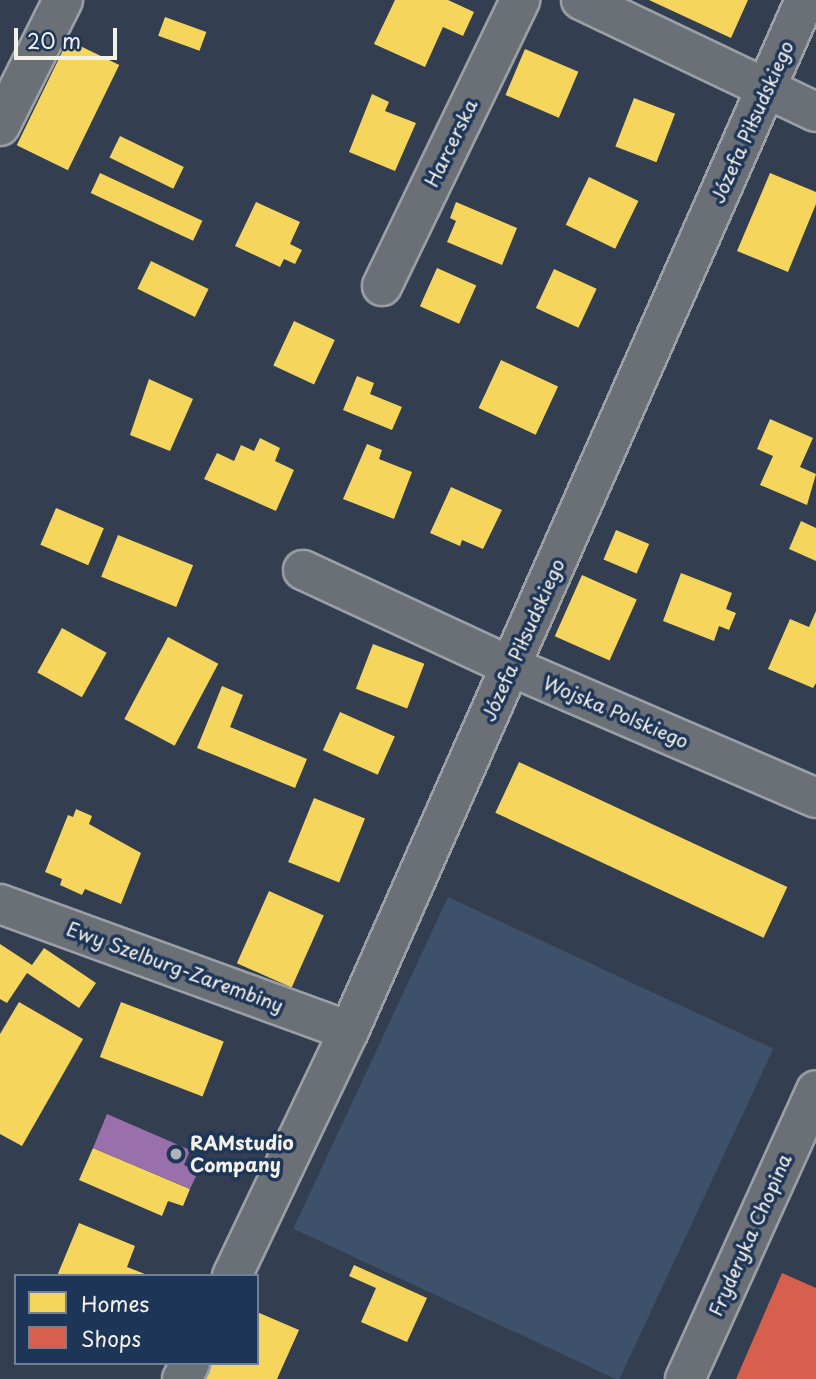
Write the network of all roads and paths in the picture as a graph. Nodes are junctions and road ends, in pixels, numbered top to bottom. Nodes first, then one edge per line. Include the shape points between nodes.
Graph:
1 (63, 0) edge
2 (520, 0) edge
3 (581, 0) edge
4 (805, 0) edge
5 (767, 90) junction
6 (816, 112) edge
7 (0, 126) edge
8 (382, 286) dead end
9 (303, 570) dead end
10 (512, 667) junction
11 (816, 798) edge
12 (0, 904) edge
13 (349, 1031) junction
14 (816, 1090) edge
15 (233, 1274) edge
16 (685, 1379) edge

1 - 7 street
2 - 8 street, Harcerska
3 - 5 street
4 - 5 street, Józefa Piłsudskiego
5 - 6 street
5 - 10 street, Józefa Piłsudskiego
9 - 10 street, Wojska Polskiego
10 - 11 street, Wojska Polskiego
10 - 13 street, Józefa Piłsudskiego
12 - 13 street, Ewy Szelburg-Zarembiny
13 - 15 street, Józefa Piłsudskiego
14 - 16 street, Fryderyka Chopina

